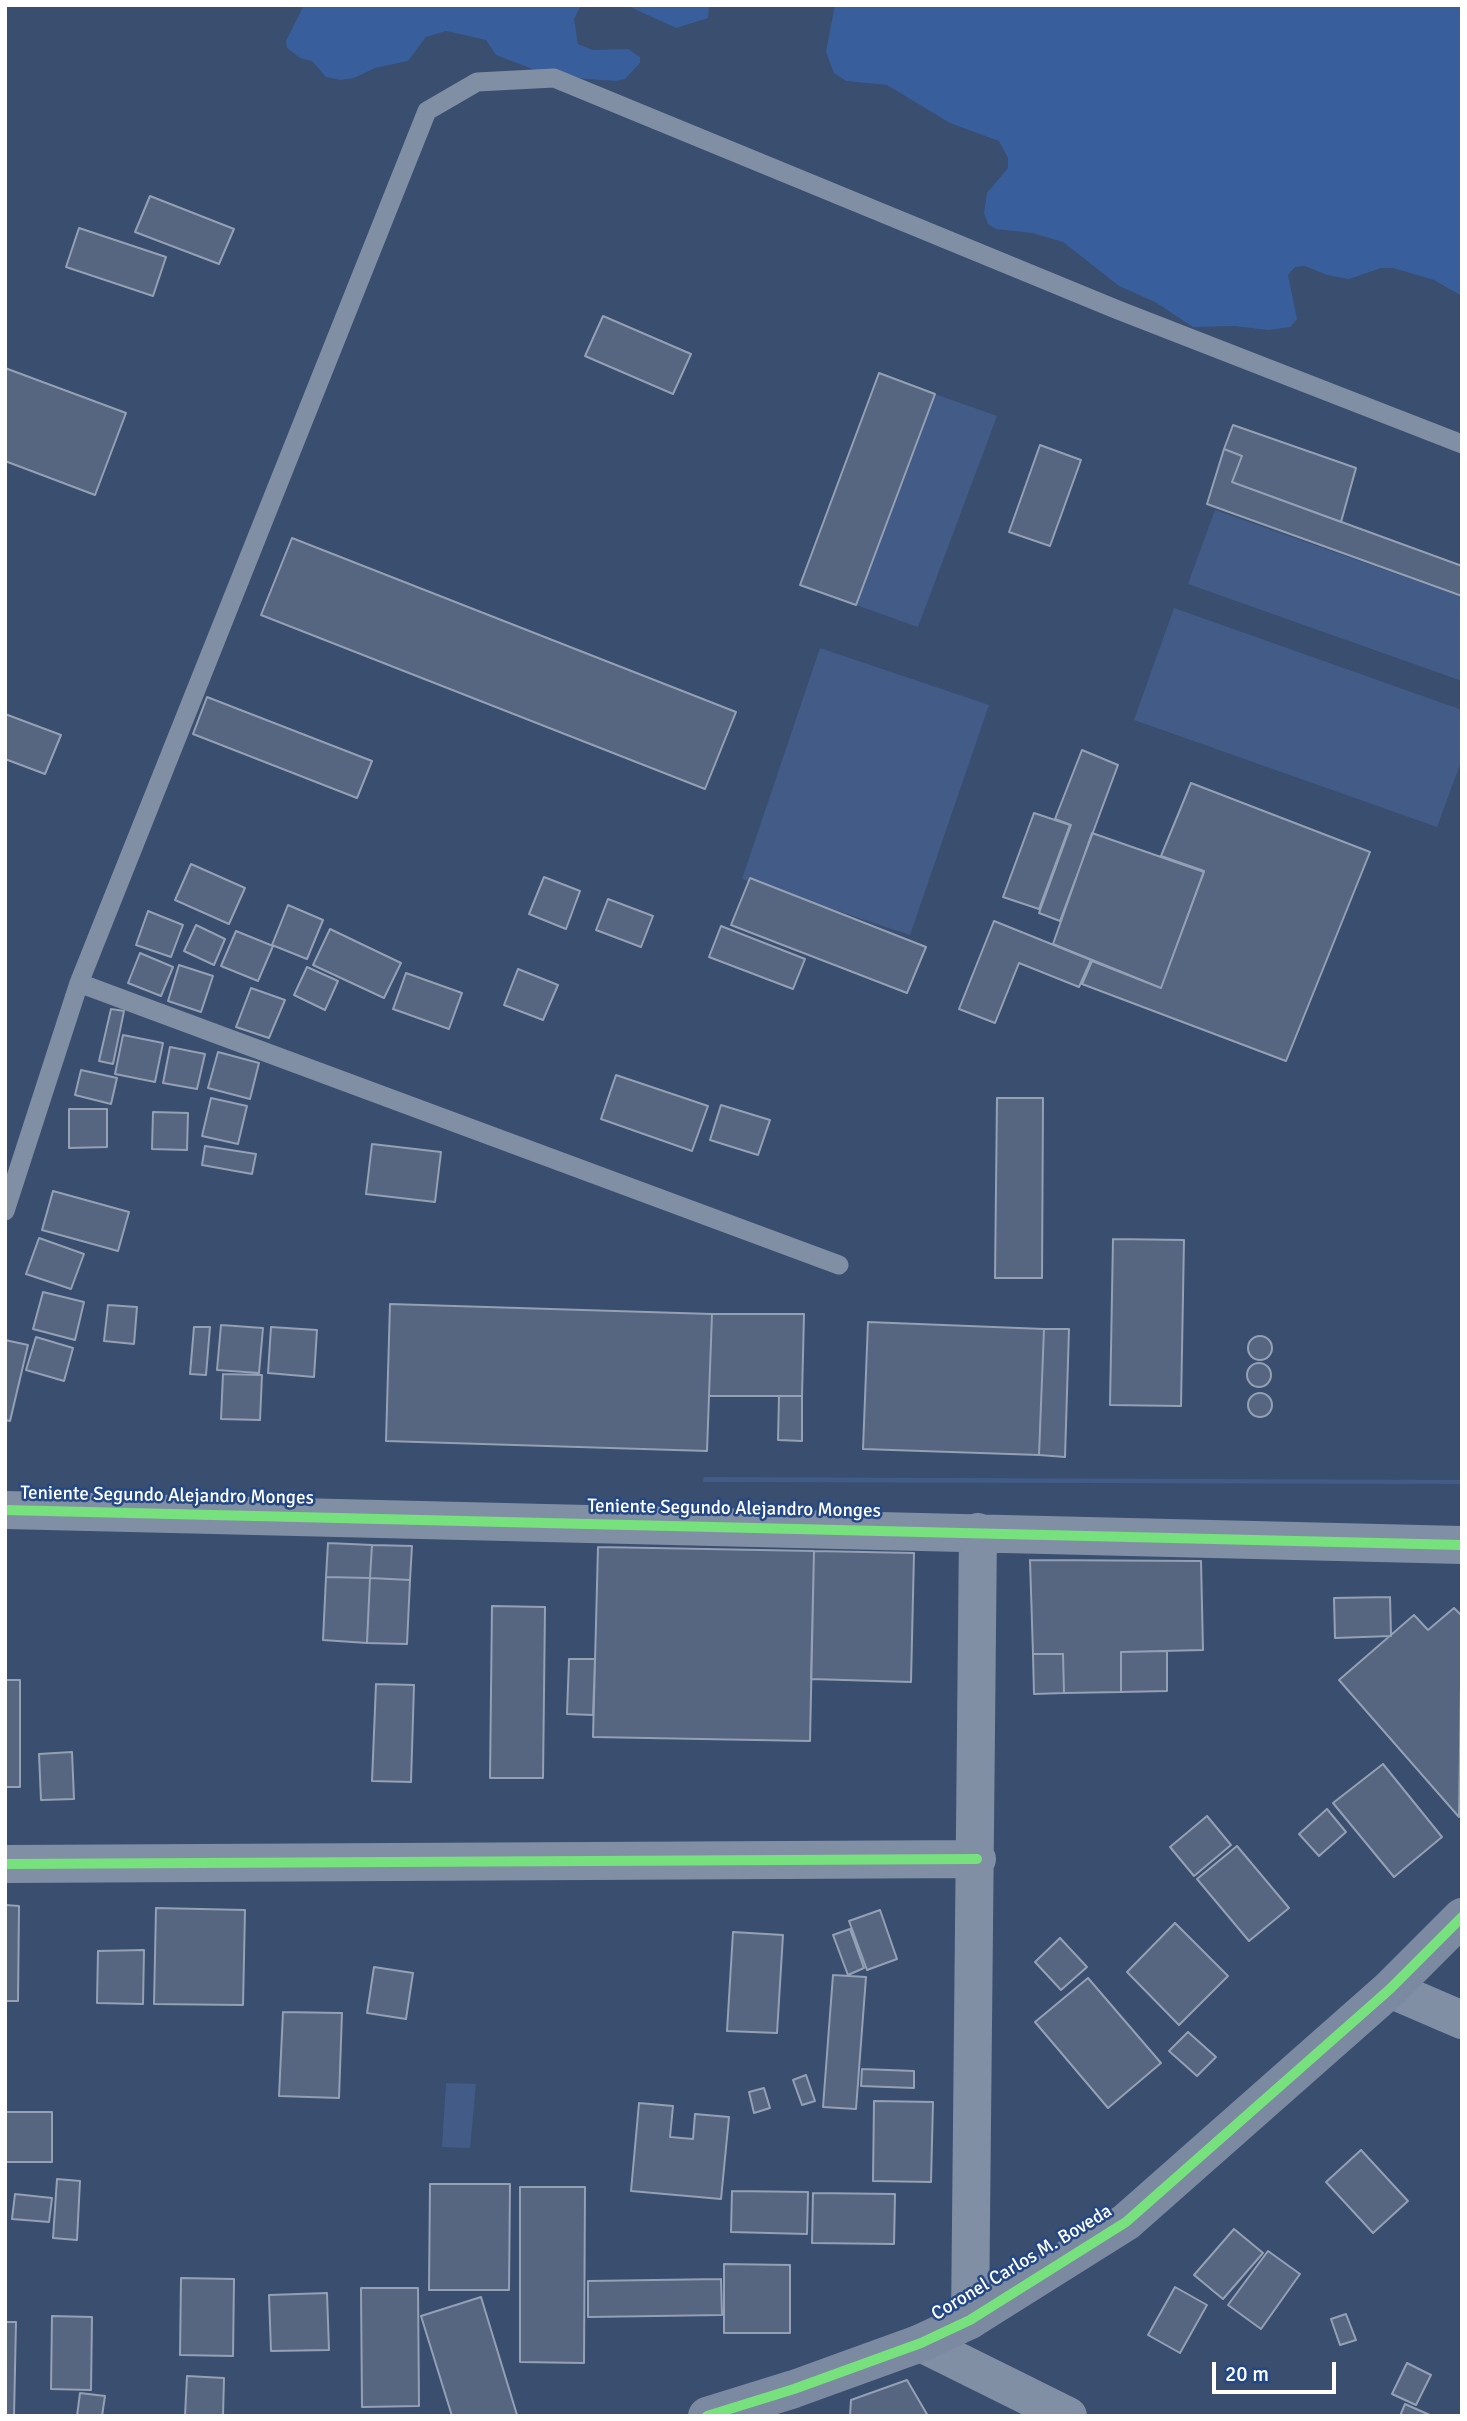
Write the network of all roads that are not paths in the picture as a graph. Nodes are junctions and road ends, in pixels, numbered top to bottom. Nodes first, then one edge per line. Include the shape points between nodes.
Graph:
1 (1462, 444) edge
2 (79, 983) junction
3 (5, 1211) edge
4 (839, 1265) dead end
5 (5, 1510) edge
6 (978, 1532) junction
7 (1462, 1545) edge
8 (977, 1859) junction
9 (5, 1864) edge
10 (1462, 1917) edge
11 (1390, 1989) junction
12 (1462, 2020) edge
13 (970, 2320) junction
14 (921, 2343) junction
15 (791, 2402) edge
16 (707, 2416) edge
17 (1068, 2416) edge

1 - 2 lane via 1118,310 554,78 477,82 427,111
2 - 3 lane
2 - 4 lane
5 - 6 street, Teniente Segundo Alejandro Monges
6 - 7 street, Teniente Segundo Alejandro Monges
6 - 8 street
8 - 9 street
8 - 13 street
10 - 11 street, Coronel Carlos M. Boveda
11 - 12 street
11 - 13 street, Coronel Carlos M. Boveda via 1126,2222
13 - 14 street, Coronel Carlos M. Boveda
14 - 15 street, Coronel Carlos M. Boveda
14 - 17 street
15 - 16 street, Coronel Carlos M. Boveda

